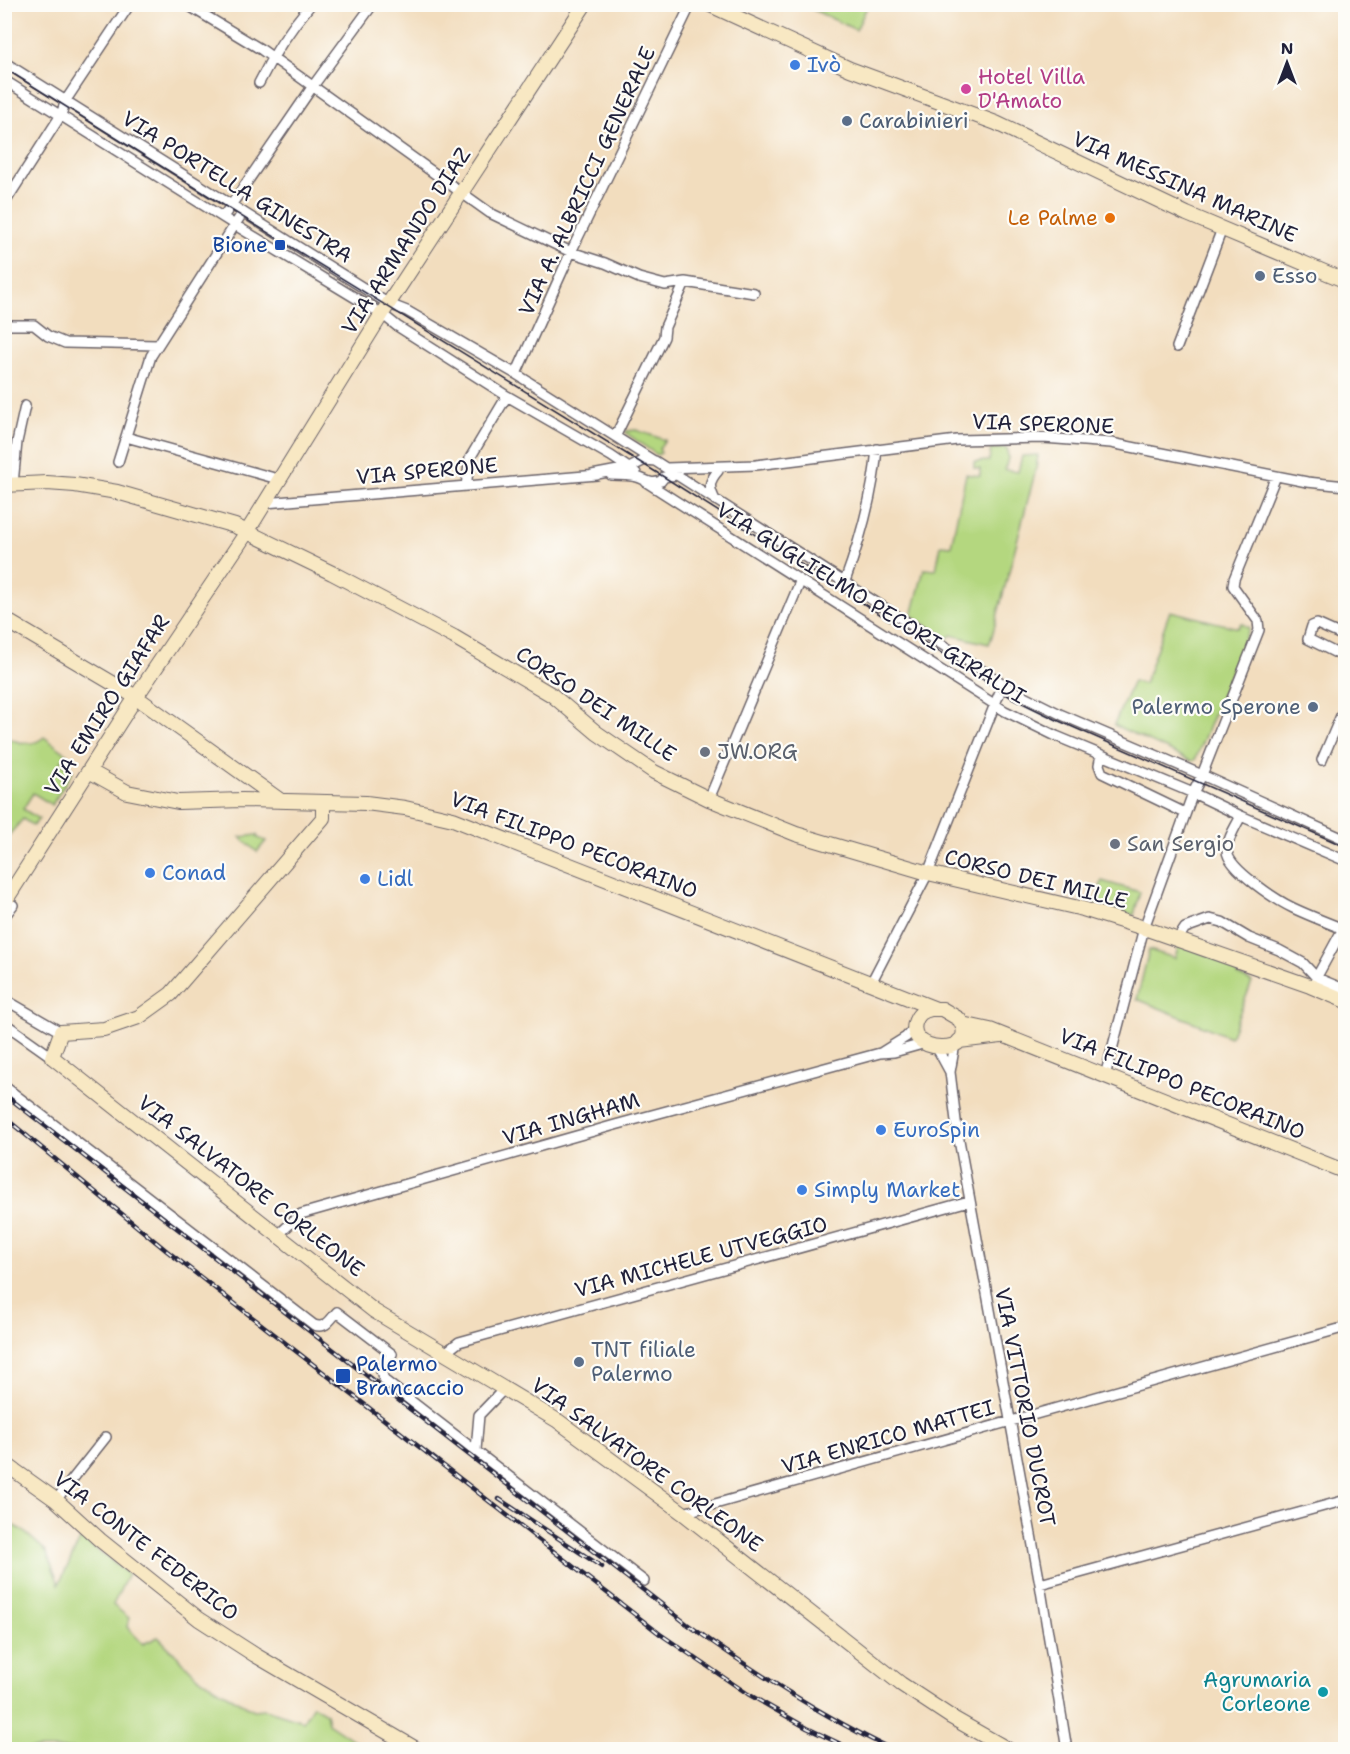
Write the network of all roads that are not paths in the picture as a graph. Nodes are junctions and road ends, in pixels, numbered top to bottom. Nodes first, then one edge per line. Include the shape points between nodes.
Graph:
1 (130, 4) edge
2 (186, 4) edge
3 (311, 4) edge
4 (374, 4) edge
5 (585, 4) edge
6 (691, 4) edge
7 (708, 4) edge
8 (272, 57) junction
9 (4, 62) edge
10 (4, 80) edge
11 (259, 83) dead end
12 (313, 86) junction
13 (66, 100) junction
14 (61, 115) junction
15 (462, 193) junction
16 (4, 204) edge
17 (231, 204) junction
18 (243, 212) junction
19 (223, 217) junction
20 (235, 225) junction
21 (1222, 229) junction
22 (571, 252) junction
23 (1346, 281) edge
24 (685, 282) junction
25 (754, 293) dead end
26 (385, 309) junction
27 (4, 326) edge
28 (157, 345) junction
29 (1177, 347) dead end
30 (516, 374) junction
31 (507, 396) junction
32 (25, 406) dead end
33 (616, 435) junction
34 (126, 437) junction
35 (877, 449) junction
36 (611, 456) junction
37 (118, 462) dead end
38 (738, 466) junction
39 (661, 468) junction
40 (608, 471) junction
41 (718, 471) junction
42 (637, 473) junction
43 (592, 475) junction
44 (676, 475) junction
45 (1276, 476) junction
46 (278, 479) junction
47 (9, 485) edge
48 (466, 486) junction
49 (1346, 486) edge
50 (715, 500) junction
51 (265, 503) junction
52 (246, 532) junction
53 (800, 582) junction
54 (844, 584) junction
55 (4, 619) edge
56 (1346, 637) edge
57 (1346, 658) edge
58 (1003, 684) junction
59 (136, 697) junction
60 (1346, 704) edge
61 (994, 705) junction
62 (1101, 755) junction
63 (1322, 760) dead end
64 (89, 771) junction
65 (1202, 775) junction
66 (257, 784) junction
67 (1193, 793) junction
68 (709, 799) junction
69 (242, 800) junction
70 (280, 801) junction
71 (323, 802) junction
72 (1185, 813) junction
73 (1241, 816) junction
74 (1346, 840) edge
75 (1346, 861) edge
76 (928, 873) junction
77 (7, 900) edge
78 (4, 917) edge
79 (1144, 927) junction
80 (1344, 927) edge
81 (1177, 940) junction
82 (1314, 982) junction
83 (871, 983) junction
84 (1346, 990) edge
85 (893, 992) junction
86 (4, 999) edge
87 (1346, 1001) edge
88 (936, 1009) junction
89 (4, 1023) edge
90 (915, 1024) junction
91 (962, 1024) junction
92 (61, 1032) junction
93 (1003, 1036) junction
94 (957, 1043) junction
95 (931, 1046) junction
96 (880, 1053) junction
97 (52, 1057) junction
98 (950, 1072) junction
99 (1105, 1076) junction
100 (4, 1086) edge
101 (1346, 1172) edge
102 (969, 1201) junction
103 (279, 1234) junction
104 (1346, 1327) edge
105 (446, 1352) junction
106 (504, 1389) junction
107 (1010, 1422) junction
108 (106, 1437) dead end
109 (476, 1450) junction
110 (4, 1463) edge
111 (56, 1500) junction
112 (1346, 1500) edge
113 (683, 1513) junction
114 (644, 1581) dead end
115 (1040, 1584) junction
116 (418, 1749) edge
117 (1009, 1749) edge
118 (1068, 1749) edge

1 - 13 street
2 - 8 street
3 - 8 street
4 - 12 street
5 - 15 street, VIA ARMANDO DIAZ
6 - 22 street, VIA A. ALBRICCI GENERALE
7 - 21 street, VIA MESSINA MARINE via 850,69 996,123
8 - 11 street
8 - 12 street
9 - 13 street, VIA PORTELLA GINESTRA
10 - 14 street, VIA PORTELLA GINESTRA
12 - 15 street
12 - 17 street
13 - 14 street
13 - 17 street, VIA PORTELLA GINESTRA
14 - 16 street
14 - 19 street, VIA PORTELLA GINESTRA
15 - 22 street via 490,213
15 - 26 street, VIA ARMANDO DIAZ
17 - 18 street, VIA PORTELLA GINESTRA
17 - 19 street
18 - 20 street
18 - 26 street, VIA PORTELLA GINESTRA
19 - 20 street, VIA PORTELLA GINESTRA
20 - 26 street, VIA PORTELLA GINESTRA
20 - 28 street
21 - 23 street, VIA MESSINA MARINE
21 - 29 street
22 - 24 street via 665,285
22 - 30 street, VIA A. ALBRICCI GENERALE
24 - 25 street
24 - 33 street via 664,337
26 - 30 street via 407,311
26 - 31 street, VIA GUGLIELMO PECORI GIRALDI via 397,326
26 - 46 street, VIA ARMANDO DIAZ
27 - 28 street via 34,325 65,343
28 - 34 street
30 - 33 street
31 - 36 street, VIA GUGLIELMO PECORI GIRALDI
31 - 48 street via 470,458
32 - 47 street
33 - 39 street
34 - 37 street
34 - 46 street
35 - 38 street, VIA SPERONE
35 - 45 street, VIA SPERONE via 1002,438 1090,441
35 - 54 street via 874,481
36 - 40 street
36 - 42 street, VIA GUGLIELMO PECORI GIRALDI
38 - 39 street
38 - 41 street
39 - 42 street via 645,460
39 - 42 street via 659,482
39 - 44 street
40 - 42 street
40 - 43 street
41 - 44 street
41 - 50 street via 710,486
42 - 43 street
42 - 53 street, VIA GUGLIELMO PECORI GIRALDI
43 - 48 street, VIA SPERONE
44 - 50 street, VIA GUGLIELMO PECORI GIRALDI
45 - 49 street, VIA SPERONE
45 - 65 street via 1233,586 1258,621 1259,630
46 - 51 street, VIA ARMANDO DIAZ
47 - 52 street, CORSO DEI MILLE via 47,483 117,492
48 - 51 street, VIA SPERONE
50 - 54 street, VIA GUGLIELMO PECORI GIRALDI
51 - 52 street, VIA EMIRO GIAFAR
52 - 59 street, VIA EMIRO GIAFAR
52 - 68 street, CORSO DEI MILLE via 454,637 552,695 597,733 654,772
53 - 61 street, VIA GUGLIELMO PECORI GIRALDI
53 - 68 street
54 - 58 street, VIA GUGLIELMO PECORI GIRALDI
55 - 59 street
56 - 57 street via 1317,624 1312,626 1308,639
58 - 61 street
58 - 65 street, VIA GUGLIELMO PECORI GIRALDI via 1062,715
59 - 64 street, VIA EMIRO GIAFAR
59 - 66 street
60 - 63 street
61 - 62 street, VIA GUGLIELMO PECORI GIRALDI
61 - 76 street
62 - 67 street, VIA GUGLIELMO PECORI GIRALDI
62 - 72 street via 1102,773
64 - 69 street, VIA FILIPPO PECORAINO via 127,792 178,802
64 - 77 street, VIA EMIRO GIAFAR
65 - 67 street
65 - 74 street, VIA GUGLIELMO PECORI GIRALDI
66 - 69 street
66 - 70 street
67 - 72 street
67 - 73 street, VIA GUGLIELMO PECORI GIRALDI
68 - 76 street, CORSO DEI MILLE via 796,834
69 - 70 street, VIA FILIPPO PECORAINO
70 - 71 street, VIA FILIPPO PECORAINO
71 - 83 street, VIA FILIPPO PECORAINO via 366,803 453,819
71 - 92 street via 322,818 171,994 139,1017 113,1026
72 - 79 street
73 - 75 street, VIA GUGLIELMO PECORI GIRALDI
73 - 80 street via 1231,836 1229,858 1258,886 1284,903
76 - 79 street, CORSO DEI MILLE
76 - 83 street
77 - 78 street
79 - 81 street, CORSO DEI MILLE
79 - 99 street
80 - 82 street
81 - 82 street, CORSO DEI MILLE
81 - 82 street via 1185,928 1210,919 1222,922 1303,963
82 - 84 street
82 - 87 street, CORSO DEI MILLE
83 - 85 street, VIA FILIPPO PECORAINO
85 - 88 street, VIA FILIPPO PECORAINO
85 - 90 street
86 - 92 street
88 - 90 street via 922,1012
88 - 91 street, VIA FILIPPO PECORAINO via 954,1014
89 - 97 street
90 - 95 street via 918,1037
90 - 96 street via 906,1037
91 - 93 street, VIA FILIPPO PECORAINO
91 - 94 street
92 - 97 street
93 - 94 street, VIA FILIPPO PECORAINO
93 - 99 street, VIA FILIPPO PECORAINO
94 - 95 street, VIA FILIPPO PECORAINO
94 - 98 street
95 - 96 street
95 - 98 street
96 - 103 street, VIA INGHAM via 301,1214
97 - 103 street, VIA SALVATORE CORLEONE
98 - 102 street, VIA VITTORIO DUCROT
99 - 101 street, VIA FILIPPO PECORAINO
100 - 109 street via 314,1325 327,1324 337,1312 356,1326 392,1354 381,1371 384,1380
102 - 105 street, VIA MICHELE UTVEGGIO via 459,1342
102 - 107 street, VIA VITTORIO DUCROT
103 - 105 street, VIA SALVATORE CORLEONE via 374,1311
104 - 107 street, VIA ENRICO MATTEI
105 - 106 street, VIA SALVATORE CORLEONE
106 - 109 street via 479,1415
106 - 113 street, VIA SALVATORE CORLEONE via 558,1421
107 - 113 street, VIA ENRICO MATTEI
107 - 115 street, VIA VITTORIO DUCROT
108 - 111 street
109 - 114 street
110 - 111 street, VIA CONTE FEDERICO
111 - 116 street, VIA CONTE FEDERICO via 199,1619
112 - 115 street
113 - 117 street, VIA SALVATORE CORLEONE via 901,1684
115 - 118 street, VIA VITTORIO DUCROT

